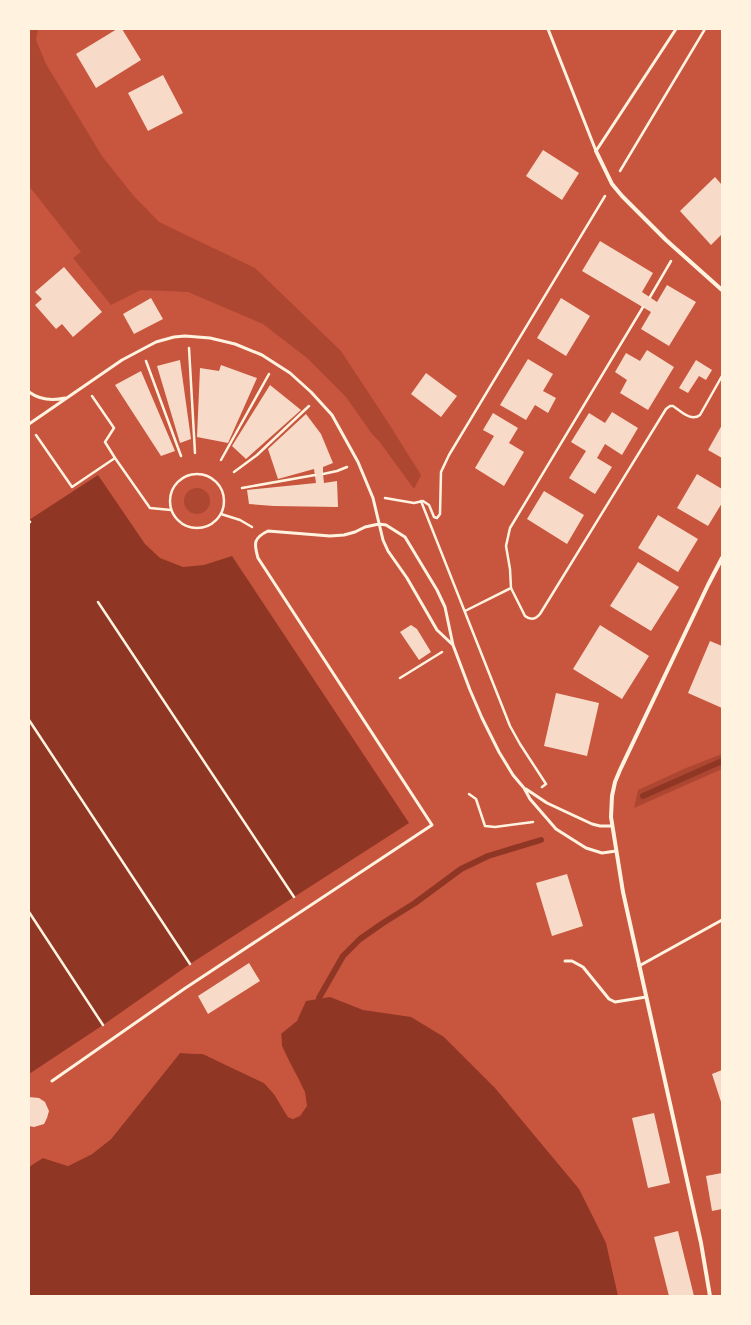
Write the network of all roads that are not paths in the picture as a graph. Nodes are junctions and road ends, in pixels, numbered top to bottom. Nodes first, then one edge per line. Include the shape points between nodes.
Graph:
1 (548, 29) edge
2 (676, 29) edge
3 (596, 150) junction
4 (722, 290) edge
5 (29, 392) edge
6 (67, 398) junction
7 (29, 424) edge
8 (379, 524) junction
9 (722, 558) edge
10 (453, 645) junction
11 (524, 788) junction
12 (612, 826) junction
13 (616, 852) junction
14 (722, 920) edge
15 (565, 961) dead end
16 (639, 966) junction
17 (646, 997) junction
18 (52, 1081) dead end
19 (710, 1296) edge

1 - 3 lane
2 - 3 lane
3 - 4 street via 612,184 622,196
5 - 6 lane via 44,399
6 - 7 lane
6 - 8 lane via 122,360 156,342 174,337 210,338 262,354 290,373 332,415 358,462 373,498
8 - 10 lane via 388,551 407,578 436,630
8 - 10 lane via 386,525 405,537 414,549 445,607
8 - 18 lane via 344,535 330,536 268,531 260,535 255,547 258,558 432,825 190,984
9 - 12 street via 615,782 612,796
10 - 11 lane via 482,718 499,752
11 - 12 lane via 592,824
11 - 13 lane via 530,799 556,829 586,848 602,853
12 - 13 street
13 - 16 street
14 - 16 lane
15 - 17 lane via 572,961 583,967 609,999 615,1002
16 - 17 street
17 - 19 street via 701,1243

